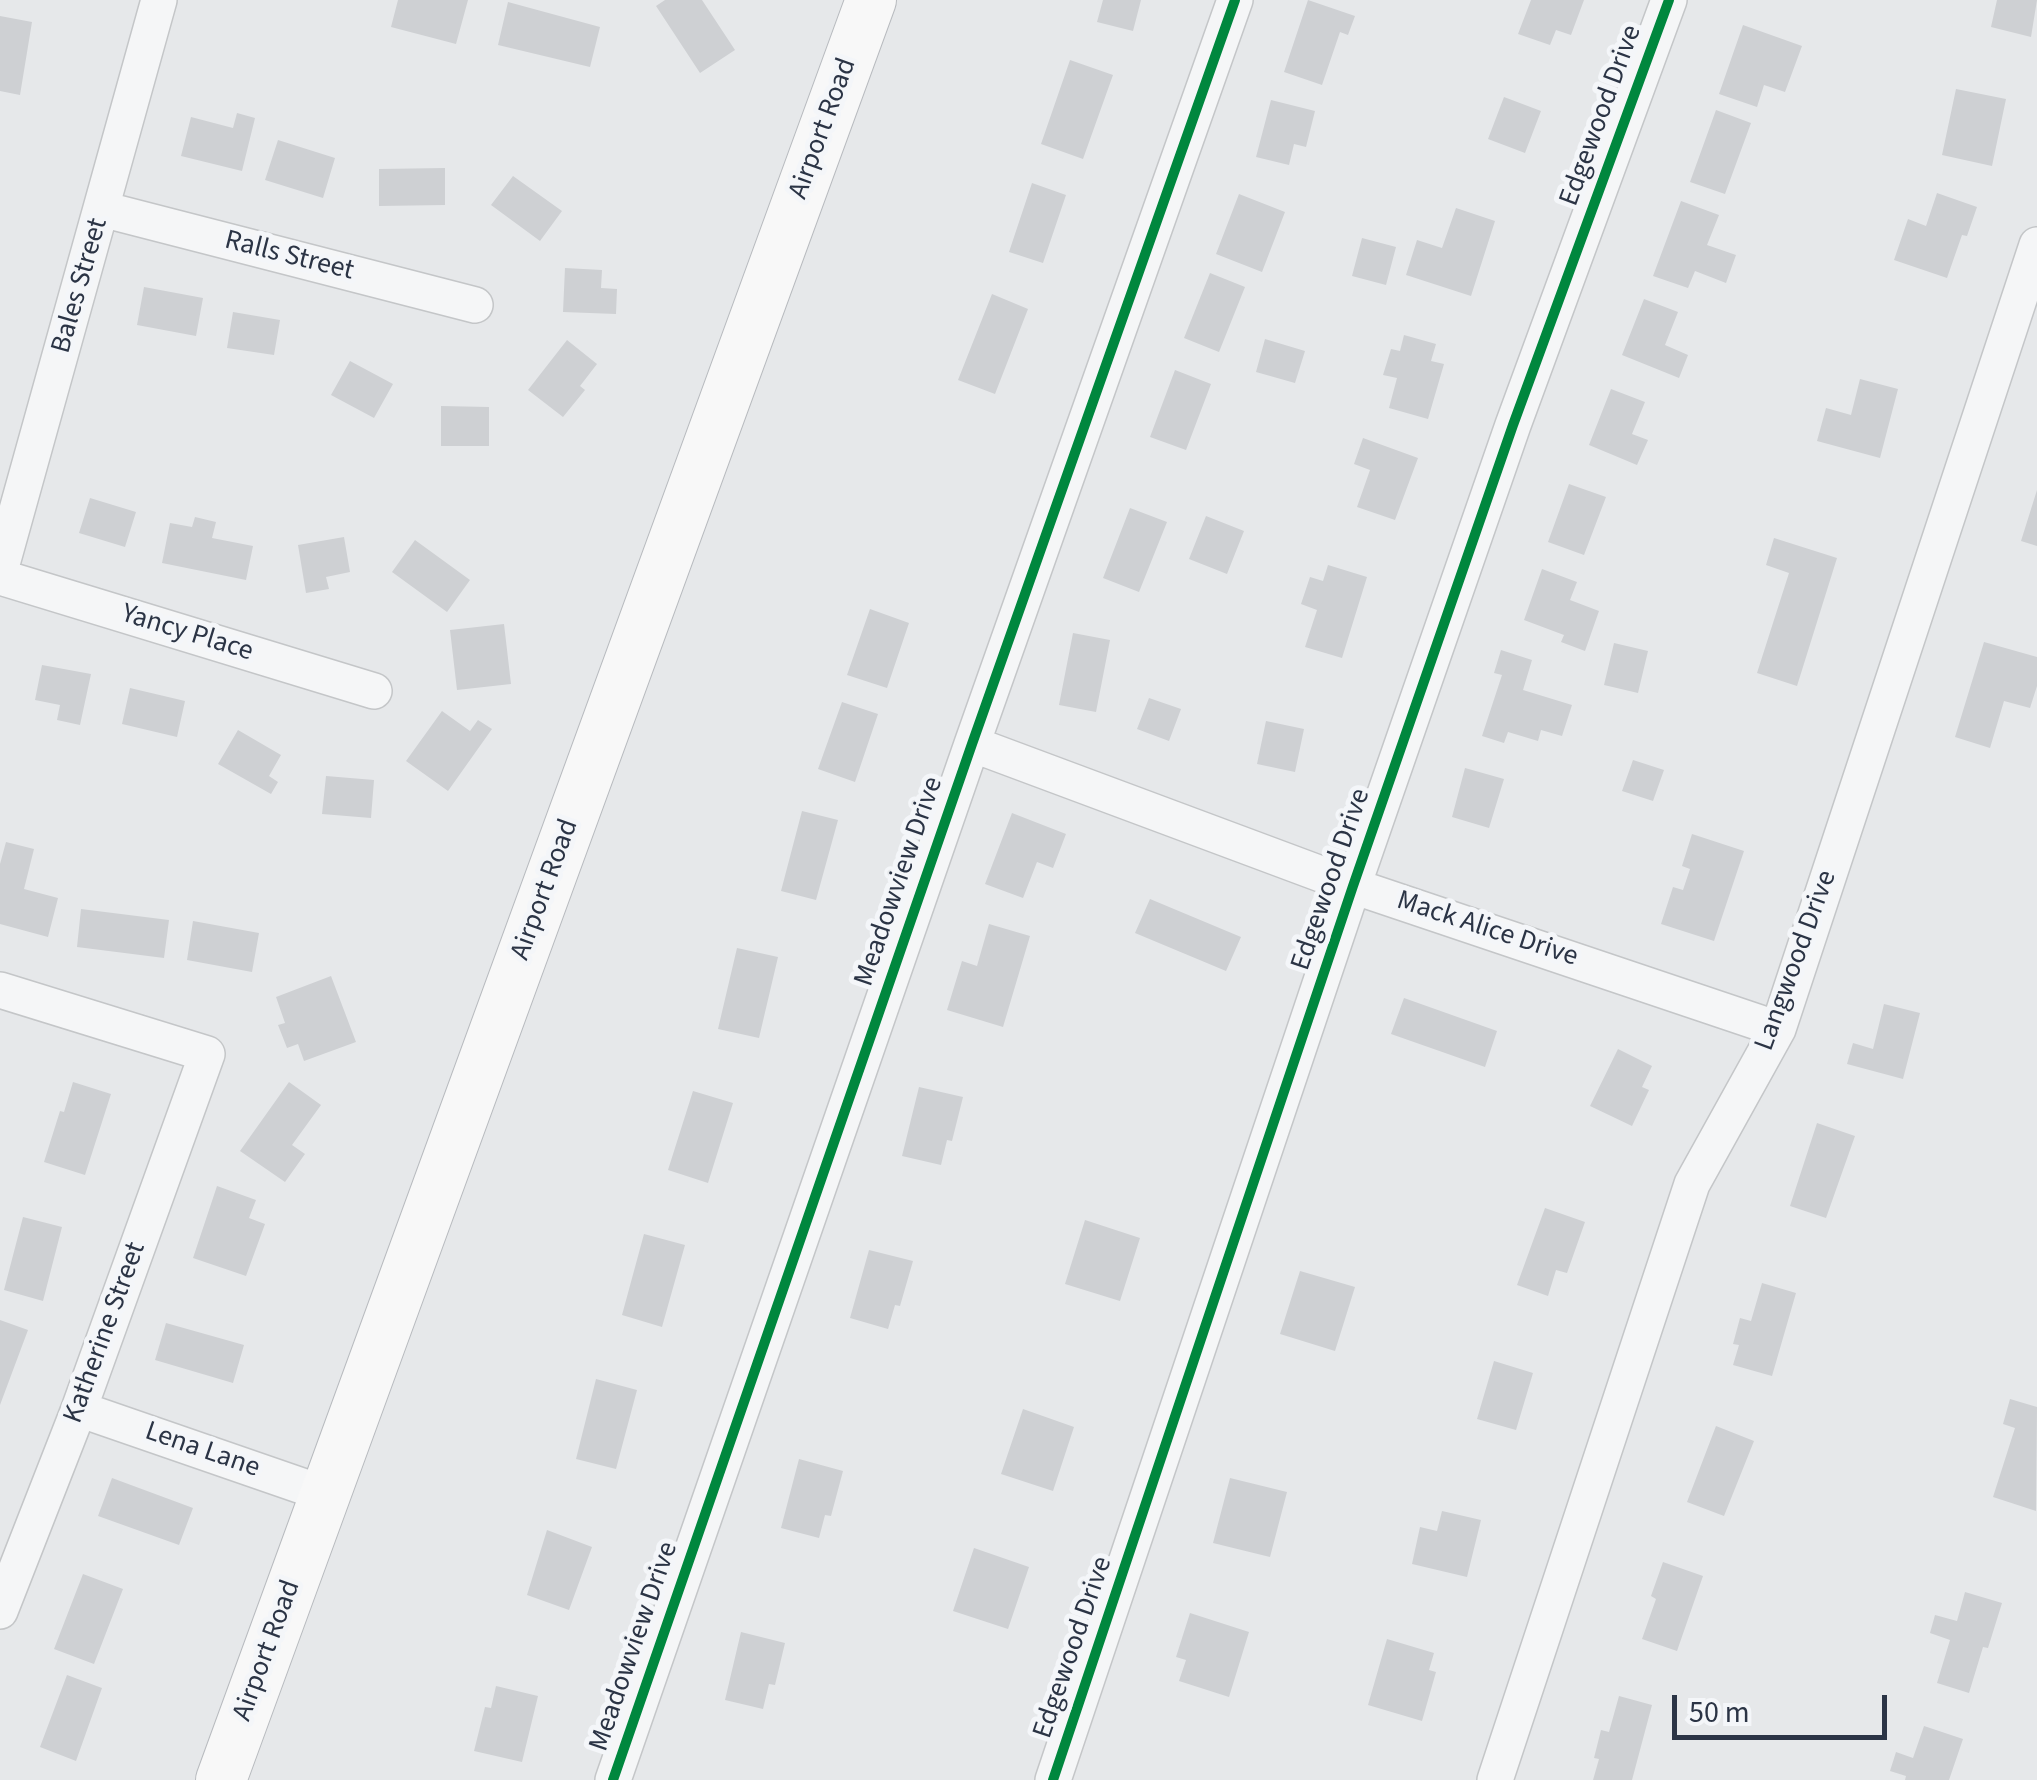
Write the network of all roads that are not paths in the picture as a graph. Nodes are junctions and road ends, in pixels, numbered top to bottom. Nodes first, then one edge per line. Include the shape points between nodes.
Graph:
1 (159, 0) edge
2 (871, 0) edge
3 (1236, 0) edge
4 (1669, 0) edge
5 (102, 209) junction
6 (2037, 245) edge
7 (475, 305) dead end
8 (0, 574) edge
9 (374, 691) dead end
10 (972, 744) junction
11 (1354, 886) junction
12 (0, 990) edge
13 (1778, 1028) junction
14 (79, 1409) junction
15 (325, 1494) junction
16 (0, 1611) edge
17 (221, 1780) edge
18 (613, 1780) edge
19 (1053, 1780) edge
20 (1495, 1780) edge

1 - 5 street, Bales Street
2 - 15 highway, Airport Road
3 - 10 street, Meadowview Drive
4 - 11 street, Edgewood Drive
5 - 7 street, Ralls Street
5 - 8 street, Bales Street
6 - 13 street, Langwood Drive
8 - 9 street, Yancy Place
10 - 11 street, Mack Alice Drive
10 - 18 street, Meadowview Drive
11 - 13 street, Mack Alice Drive
11 - 19 street, Edgewood Drive
12 - 14 street, Katherine Street via 207,1054
13 - 20 street, Langwood Drive via 1692,1184
14 - 15 street, Lena Lane
14 - 16 street, Katherine Street
15 - 17 highway, Airport Road

